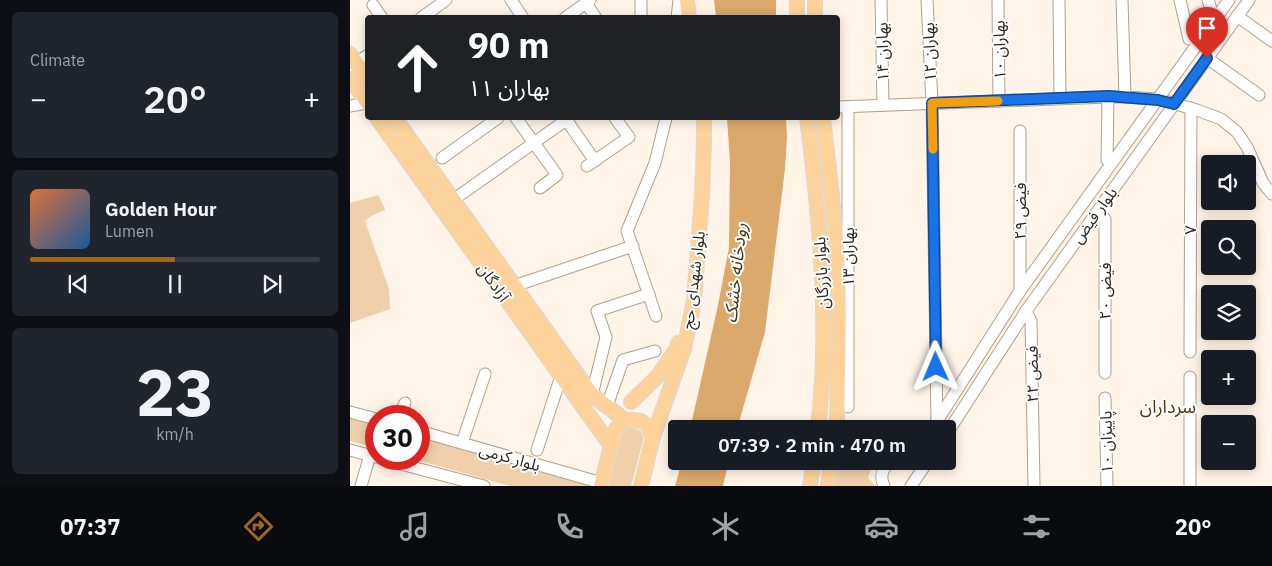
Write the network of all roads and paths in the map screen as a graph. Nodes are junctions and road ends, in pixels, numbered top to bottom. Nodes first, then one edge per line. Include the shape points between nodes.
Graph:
1 (446, 0) edge
2 (511, 0) edge
3 (641, 0) edge
4 (679, 0) edge
5 (687, 0) edge
6 (694, 0) edge
7 (797, 0) edge
8 (815, 0) edge
9 (881, 0) edge
10 (927, 0) edge
11 (998, 0) edge
12 (1059, 0) edge
13 (1122, 0) edge
14 (1180, 0) edge
15 (1208, 0) edge
16 (1229, 0) edge
17 (1249, 0) edge
18 (588, 2) edge
19 (373, 5) dead end
20 (1212, 12) dead end
21 (380, 15) edge
22 (426, 15) edge
23 (521, 15) edge
24 (569, 15) edge
25 (594, 15) edge
26 (641, 15) edge
27 (677, 15) edge
28 (689, 15) edge
29 (695, 15) edge
30 (797, 15) edge
31 (815, 15) edge
32 (1237, 16) junction
33 (1188, 39) dead end
34 (1272, 41) edge
35 (358, 57) edge
36 (1207, 58) junction
37 (365, 72) edge
38 (350, 79) edge
39 (1259, 95) dead end
40 (1108, 96) junction
41 (1124, 97) junction
42 (1060, 98) junction
43 (365, 100) edge
44 (1158, 100) junction
45 (1000, 101) junction
46 (365, 103) edge
47 (932, 103) junction
48 (1174, 104) junction
49 (883, 105) junction
50 (350, 106) edge
51 (843, 107) edge
52 (1191, 108) junction
53 (379, 120) edge
54 (495, 120) edge
55 (517, 120) edge
56 (564, 120) edge
57 (568, 120) edge
58 (616, 120) edge
59 (666, 120) edge
60 (699, 120) edge
61 (704, 120) edge
62 (807, 120) edge
63 (824, 120) edge
64 (398, 121) edge
65 (1020, 131) dead end
66 (388, 133) junction
67 (534, 143) junction
68 (442, 158) dead end
69 (1107, 160) dead end
70 (540, 188) dead end
71 (1272, 194) edge
72 (453, 200) junction
73 (1097, 212) junction
74 (633, 246) junction
75 (1042, 261) junction
76 (1055, 270) junction
77 (514, 286) junction
78 (1020, 291) junction
79 (649, 294) junction
80 (1026, 311) junction
81 (656, 316) dead end
82 (824, 327) junction
83 (839, 328) junction
84 (655, 351) dead end
85 (1190, 352) dead end
86 (1105, 373) dead end
87 (485, 374) dead end
88 (561, 376) junction
89 (1190, 377) dead end
90 (592, 395) junction
91 (1105, 398) dead end
92 (631, 402) junction
93 (607, 406) junction
94 (848, 407) dead end
95 (350, 412) edge
96 (365, 416) edge
97 (592, 419) junction
98 (625, 420) junction
99 (819, 420) edge
100 (839, 420) edge
101 (934, 420) edge
102 (937, 420) edge
103 (956, 420) edge
104 (430, 434) edge
105 (653, 437) junction
106 (462, 443) junction
107 (611, 446) junction
108 (350, 450) edge
109 (537, 450) dead end
110 (365, 454) edge
111 (367, 470) edge
112 (423, 470) edge
113 (813, 470) edge
114 (830, 470) edge
115 (883, 470) edge
116 (922, 470) edge
117 (438, 474) junction
118 (602, 484) edge
119 (361, 486) edge
120 (435, 486) edge
121 (484, 486) edge
122 (641, 486) edge
123 (810, 486) edge
124 (828, 486) edge
125 (884, 486) edge
126 (911, 486) edge
127 (1034, 486) edge
128 (1107, 486) edge
129 (1190, 486) edge

1 - 22 street
2 - 23 street
3 - 26 street
4 - 27 street
5 - 28 main road
6 - 29 main road
7 - 30 main road
8 - 31 main road
9 - 49 street, بهاران ۱۴
10 - 47 street, بهاران ۱۲
11 - 45 street, بهاران ۱۰
12 - 42 street
13 - 41 street
14 - 33 street
15 - 20 street
16 - 44 street, بلوار فیض
17 - 32 street, بلوار فیض
18 - 24 street
18 - 25 street
19 - 21 street
32 - 34 street
32 - 36 street, بلوار فیض
35 - 37 main road
36 - 39 street
36 - 48 street, بلوار فیض
38 - 43 main road
40 - 41 street
40 - 42 street
40 - 69 street
41 - 44 street
42 - 45 street
44 - 48 street
44 - 75 street, بلوار فیض
45 - 47 street
46 - 50 street
47 - 49 street
47 - 101 street, بهاران ۱۲
48 - 52 street
48 - 73 street, بلوار فیض
49 - 51 street
51 - 94 street, بهاران ۱۳
52 - 71 street via 1221,119 1237,132
52 - 85 street, ۷
53 - 66 main road, آزادگان
54 - 68 street
55 - 67 street
56 - 67 street
57 - 58 street via 591,164 629,137
59 - 74 street via 655,163 627,231
60 - 92 main road, بلوار شهدای حج via 688,291 677,348 657,377
61 - 105 main road, بلوار شهدای حج via 694,301 684,349
62 - 82 main road, بلوار بازرگان via 814,166
63 - 83 main road, بلوار بازرگان via 834,214
64 - 66 main road
64 - 72 main road, آزادگان
65 - 78 street, فیض ۲۹
66 - 88 main road, آزادگان
67 - 70 street via 557,175
67 - 72 street
72 - 77 main road, آزادگان
73 - 76 street, بلوار فیض
73 - 86 street, فیض ۲۰ via 1105,219
74 - 77 street
74 - 79 street
75 - 76 street
75 - 78 street, بلوار فیض
76 - 80 street, بلوار فیض
77 - 90 main road, آزادگان
78 - 102 street, بلوار فیض
79 - 81 street
79 - 90 street via 597,311 606,337
80 - 103 street, بلوار فیض
80 - 127 street, فیض ۲۲ via 1031,321
82 - 83 main road
82 - 99 main road, بلوار بازرگان
83 - 100 main road, بلوار بازرگان
84 - 93 street via 623,360
87 - 106 street
88 - 97 main road, آزادگان
88 - 109 street
89 - 129 street
90 - 93 main road, آزادگان
91 - 128 street, پاییزان ۱۰
92 - 93 main road
92 - 98 main road
93 - 97 main road via 607,416
93 - 98 main road, آزادگان
95 - 96 street
97 - 107 main road, آزادگان
98 - 105 main road via 643,422
98 - 107 main road via 616,429
104 - 106 street, بلوار کرمی
105 - 122 main road, بلوار شهدای حج
106 - 118 street, بلوار کرمی
107 - 118 main road
108 - 110 street
111 - 119 street
112 - 117 street
113 - 123 main road
114 - 124 main road
115 - 125 street via 881,480
116 - 126 street
117 - 120 street
117 - 121 street

